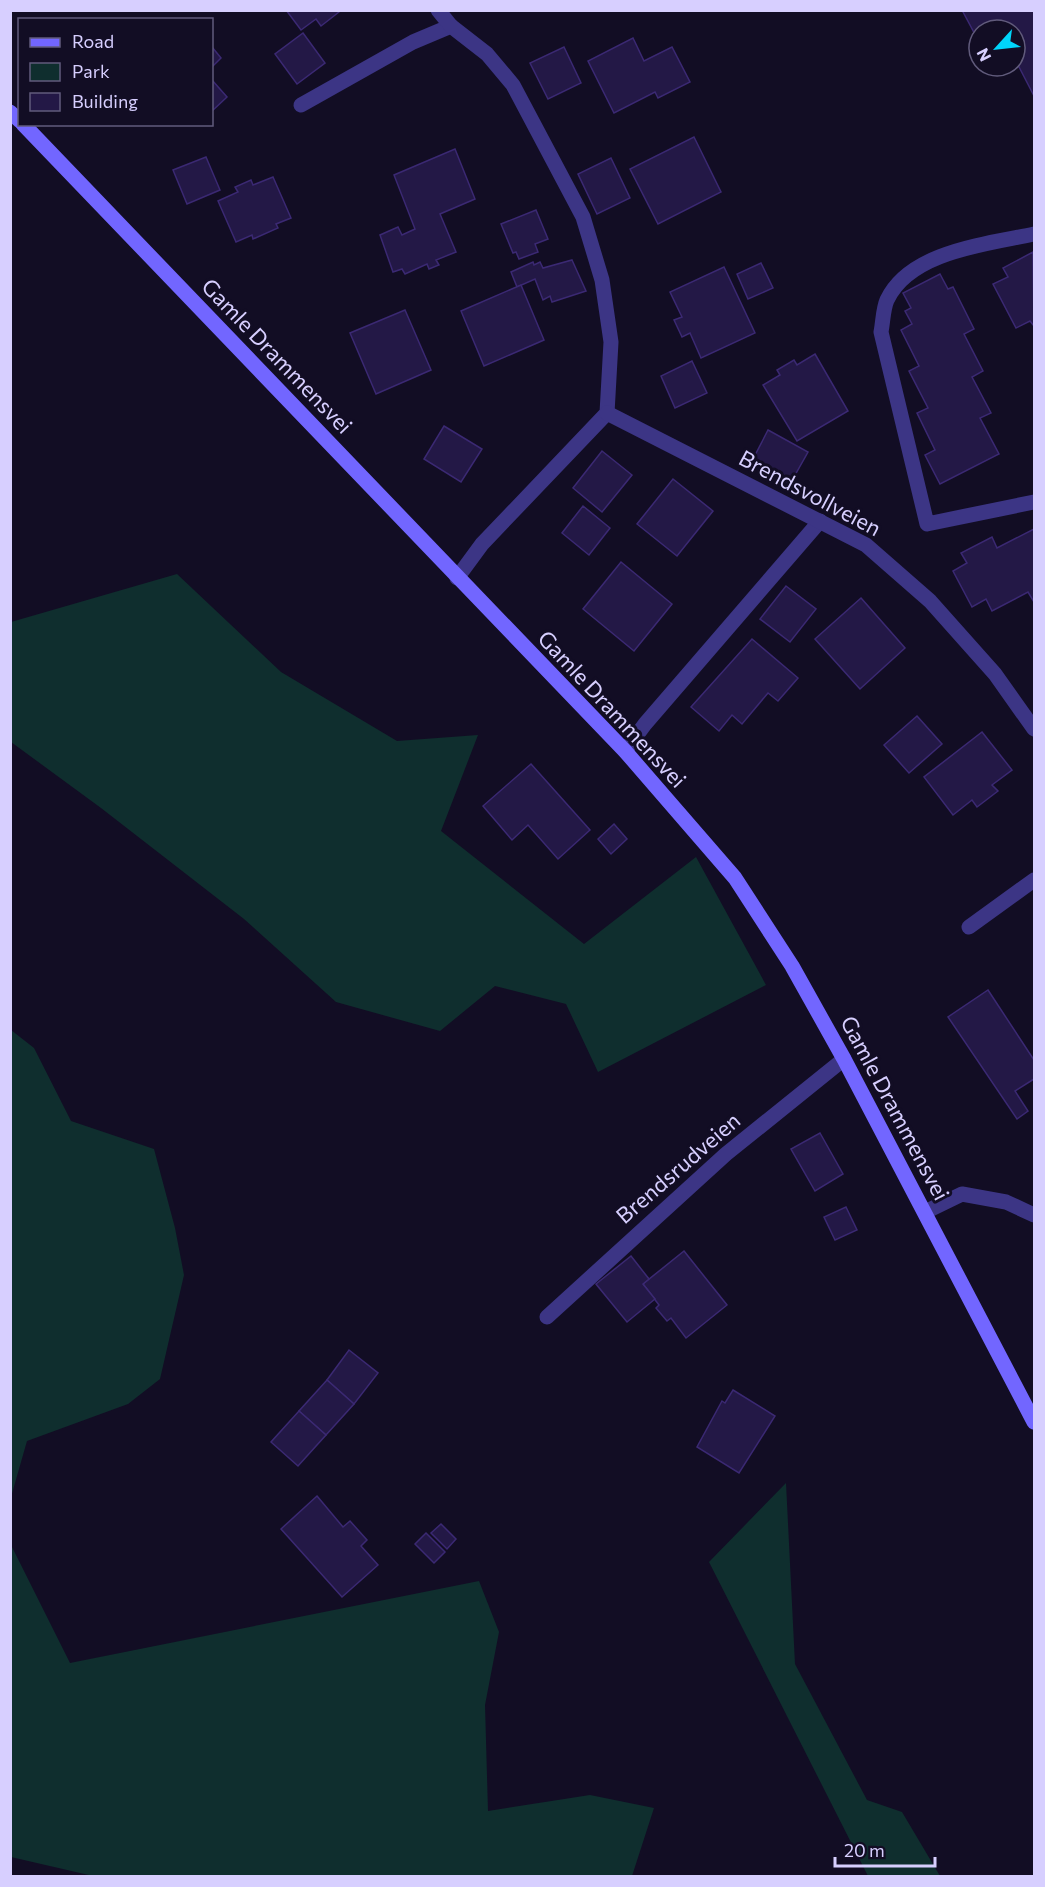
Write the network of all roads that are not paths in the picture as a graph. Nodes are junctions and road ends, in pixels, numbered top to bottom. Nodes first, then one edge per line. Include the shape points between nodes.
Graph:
1 (438, 10) edge
2 (451, 26) junction
3 (301, 105) dead end
4 (24, 126) edge
5 (1035, 234) edge
6 (607, 413) junction
7 (1035, 502) edge
8 (820, 521) junction
9 (457, 578) junction
10 (1035, 729) edge
11 (625, 751) junction
12 (1035, 880) edge
13 (969, 927) dead end
14 (844, 1059) junction
15 (925, 1212) junction
16 (1035, 1215) edge
17 (547, 1317) dead end
18 (1035, 1422) edge

1 - 2 street
2 - 3 street via 413,42
2 - 6 street via 487,54 513,86 583,217 602,280 611,342
4 - 9 main road, Gamle Drammensvei
5 - 7 street via 935,258 908,275 887,300 881,332 927,524
6 - 8 street, Brendsvollveien
6 - 9 street via 482,544
8 - 10 street, Brendsvollveien via 866,545 930,601 995,674
8 - 11 street
9 - 11 main road, Gamle Drammensvei
11 - 14 main road, Gamle Drammensvei via 735,878 792,966
12 - 13 street
14 - 15 main road, Gamle Drammensvei
14 - 17 street, Brendsrudveien via 726,1154
15 - 16 street via 962,1194 1006,1202
15 - 18 main road, Gamle Drammensvei

